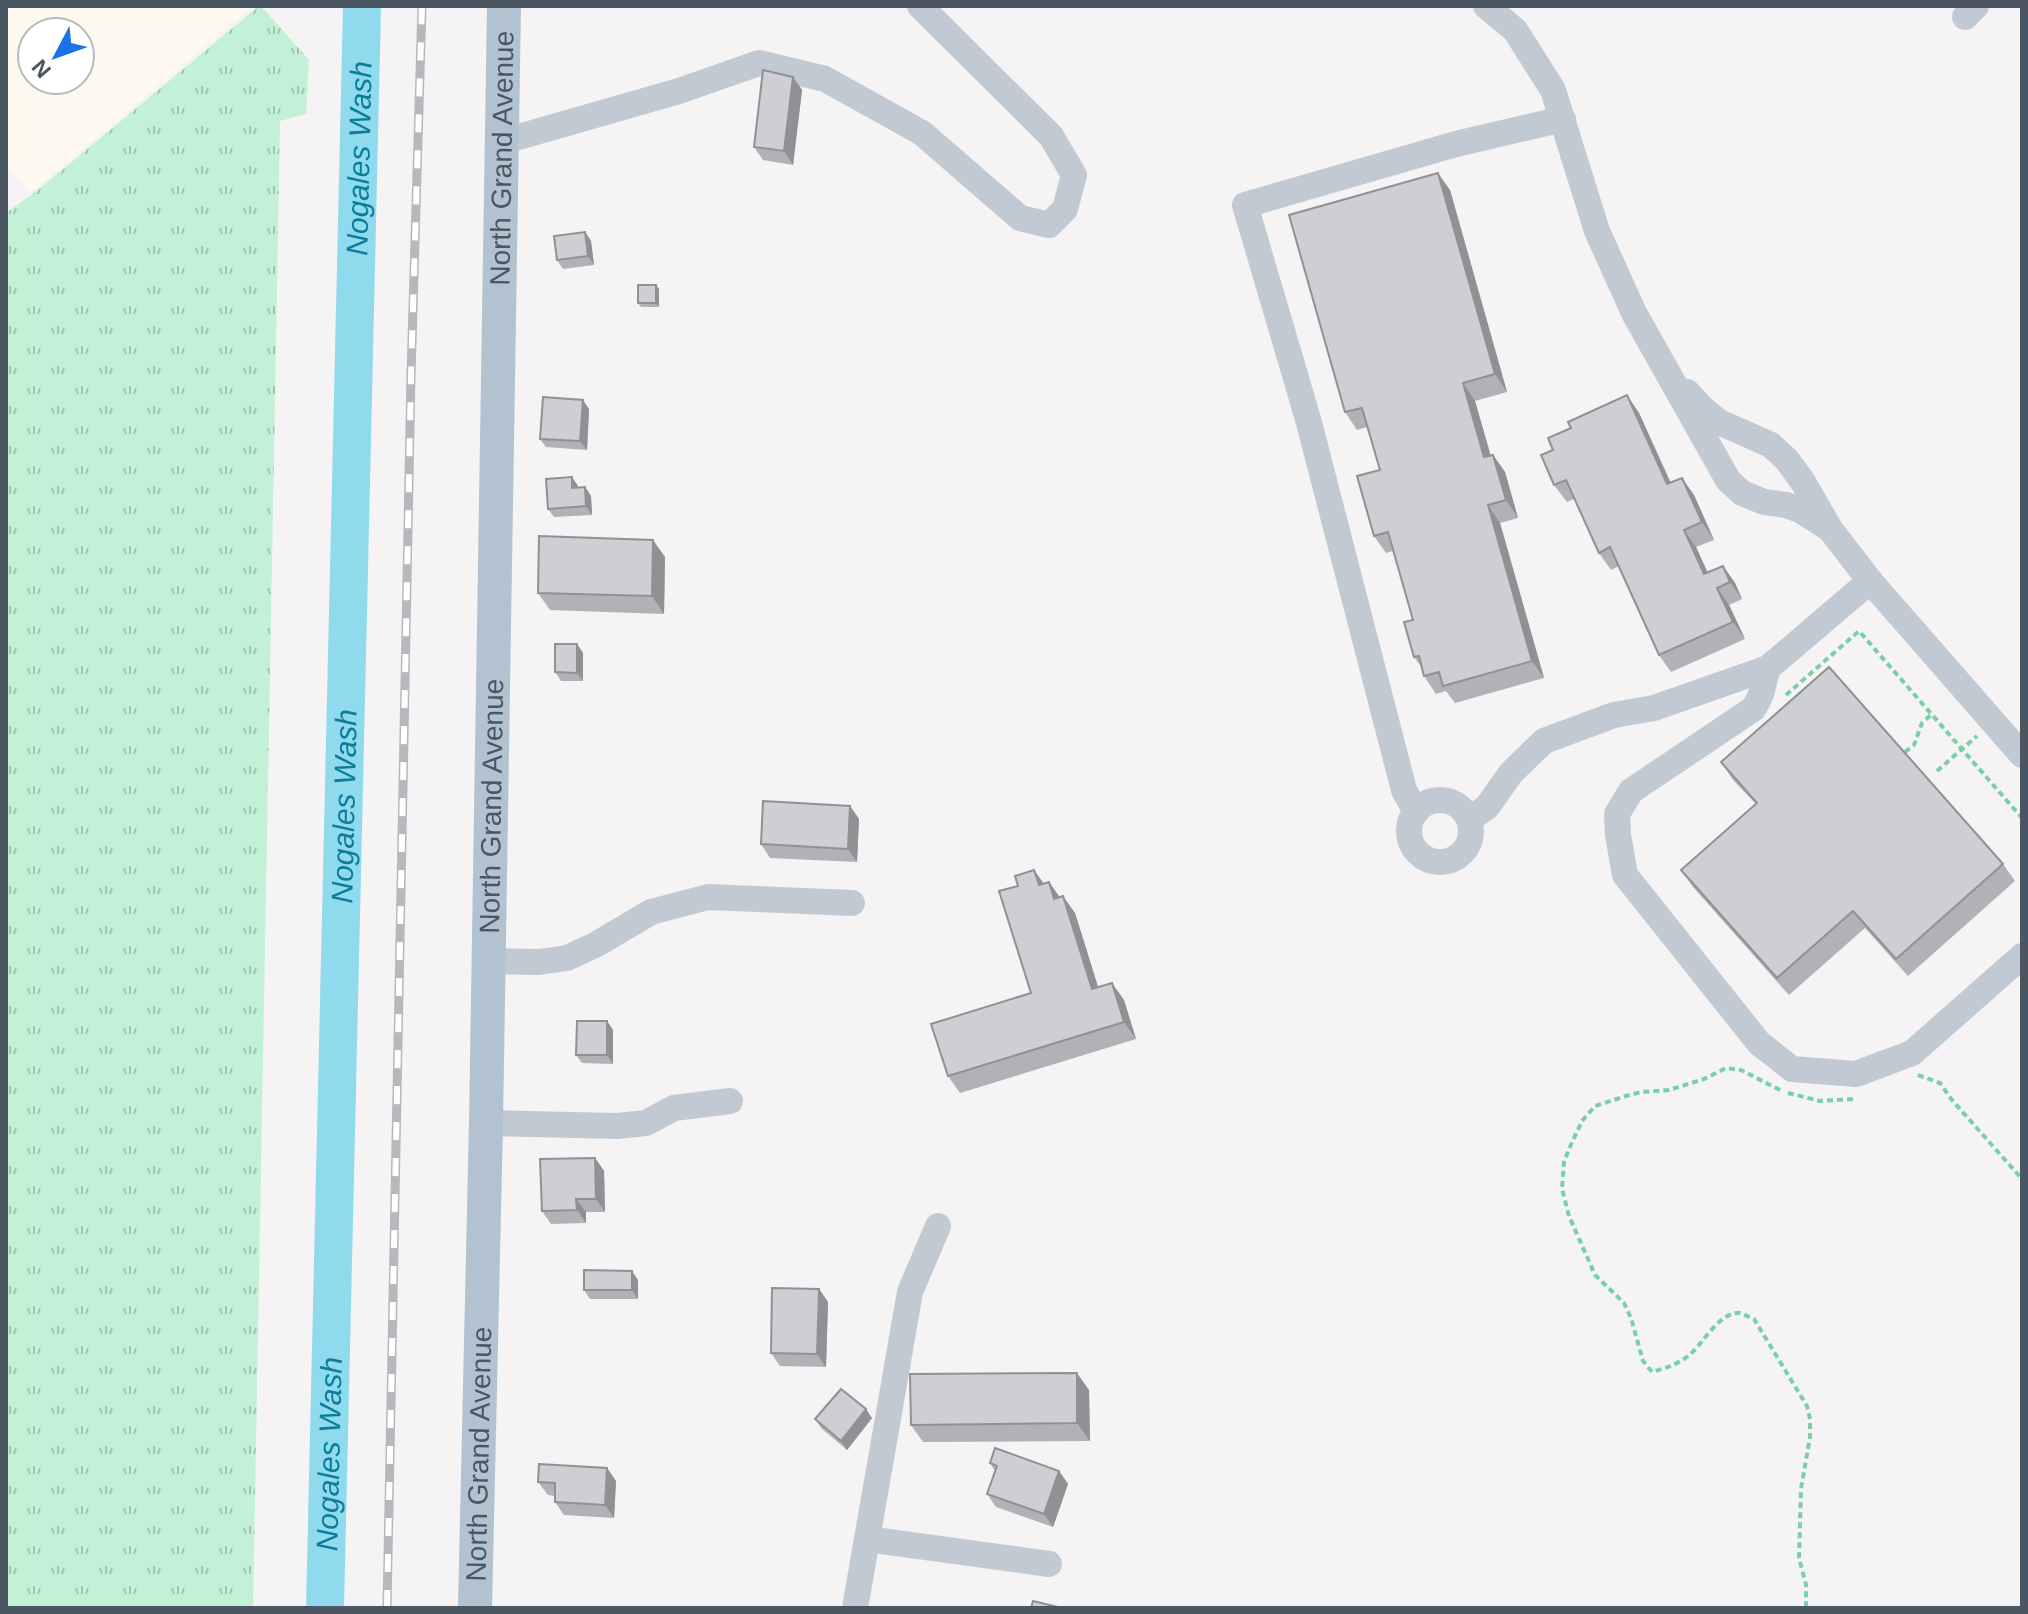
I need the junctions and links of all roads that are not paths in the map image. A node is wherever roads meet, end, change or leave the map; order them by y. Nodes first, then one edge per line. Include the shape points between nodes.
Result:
1 (504, 6) edge
2 (920, 6) edge
3 (1486, 6) edge
4 (1563, 119) junction
5 (501, 142) junction
6 (1670, 374) junction
7 (1830, 529) junction
8 (1870, 581) junction
9 (1768, 668) junction
10 (2022, 755) edge
11 (1416, 812) junction
12 (1470, 819) junction
13 (852, 903) dead end
14 (2022, 956) edge
15 (488, 961) junction
16 (730, 1101) dead end
17 (486, 1123) junction
18 (938, 1226) dead end
19 (867, 1539) junction
20 (1049, 1564) dead end
21 (475, 1608) edge
22 (855, 1608) edge

1 - 5 main road, North Grand Avenue
2 - 5 street via 1051,136 1074,175 1065,209 1049,225 1020,218 922,133 825,79 759,63
3 - 4 street via 1515,30 1553,90
4 - 6 street via 1597,231 1634,313
4 - 11 street via 1245,205 1304,406 1404,790
5 - 15 main road, North Grand Avenue
6 - 7 street via 1719,422 1771,445 1787,460
6 - 7 street via 1728,480 1742,493 1800,510
7 - 8 street
8 - 9 street
8 - 10 street
9 - 12 street via 1544,741 1511,773 1487,807
9 - 14 street via 1762,697 1753,709 1631,791 1617,814 1625,875 1759,1043 1792,1069 1856,1074 1912,1053
11 - 12 street via 1431,801 1449,801
11 - 12 street via 1409,830 1414,848 1440,862 1466,849
13 - 15 street via 708,897 651,912 567,958
15 - 17 main road, North Grand Avenue
16 - 17 street via 674,1108 646,1123 617,1126
17 - 21 main road, North Grand Avenue
18 - 19 street via 910,1292
19 - 20 street
19 - 22 street

